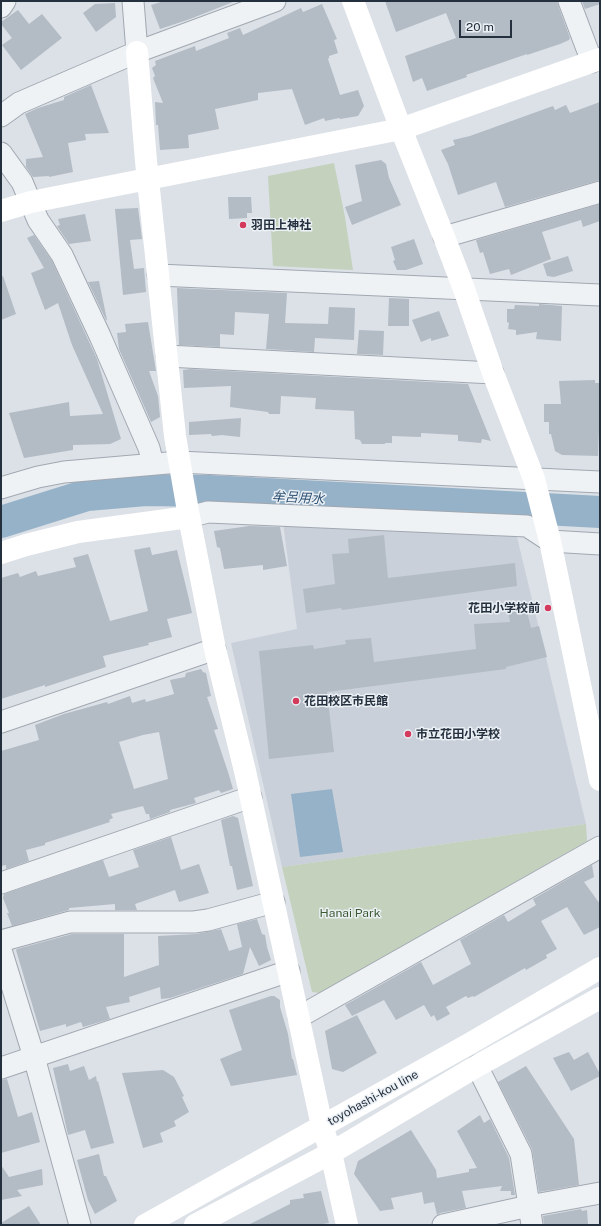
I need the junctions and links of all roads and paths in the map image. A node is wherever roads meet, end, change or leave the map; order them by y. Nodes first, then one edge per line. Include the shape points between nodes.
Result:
1 (5, 1) edge
2 (133, 1) edge
3 (275, 1) edge
4 (353, 1) edge
5 (569, 1) edge
6 (1, 6) edge
7 (137, 52) junction
8 (596, 60) edge
9 (1, 116) edge
10 (401, 129) junction
11 (1, 154) edge
12 (149, 179) junction
13 (600, 192) edge
14 (31, 202) junction
15 (1, 211) edge
16 (444, 237) junction
17 (158, 275) junction
18 (464, 290) junction
19 (600, 295) edge
20 (167, 356) junction
21 (493, 373) junction
22 (152, 464) junction
23 (600, 482) edge
24 (1, 488) edge
25 (537, 489) junction
26 (184, 490) junction
27 (548, 532) junction
28 (600, 544) edge
29 (1, 553) edge
30 (215, 648) junction
31 (1, 722) edge
32 (600, 777) edge
33 (251, 797) junction
34 (600, 847) edge
35 (1, 883) edge
36 (274, 902) junction
37 (1, 941) edge
38 (1, 950) edge
39 (600, 968) edge
40 (289, 971) junction
41 (600, 998) edge
42 (300, 1017) junction
43 (34, 1057) junction
44 (477, 1066) junction
45 (1, 1068) edge
46 (322, 1126) junction
47 (331, 1153) junction
48 (600, 1194) edge
49 (531, 1215) edge
50 (80, 1225) edge
51 (145, 1225) edge
52 (195, 1225) edge
53 (348, 1225) edge
54 (443, 1225) edge

1 - 6 street
2 - 7 street
3 - 7 street
4 - 10 street
5 - 8 street
7 - 9 street via 19,103
7 - 12 street
8 - 10 street
10 - 12 street
10 - 16 street
11 - 14 street via 22,182
12 - 14 street
12 - 17 street
13 - 16 street
14 - 15 street
14 - 22 street via 38,220 62,255 97,329 149,448
16 - 18 street
17 - 18 street
17 - 20 street
18 - 19 street
18 - 21 street
20 - 21 street
20 - 26 street via 175,436
21 - 25 street
22 - 24 street via 64,472
22 - 26 street
23 - 25 street
25 - 26 street
25 - 27 street
26 - 27 street via 208,512 527,526
26 - 29 street via 78,532
26 - 30 street
27 - 28 street
27 - 32 street
30 - 31 street
30 - 33 street
33 - 35 street
33 - 36 street
34 - 42 street
36 - 37 street via 194,922 70,922
36 - 40 street
38 - 43 street
39 - 46 street, toyohashi-kou line
40 - 42 street
40 - 43 street
41 - 44 street, toyohashi-kou line
42 - 46 street
43 - 45 street
43 - 50 street
44 - 47 street, toyohashi-kou line
44 - 49 street via 522,1154
46 - 47 street
46 - 51 street, toyohashi-kou line
47 - 52 street, toyohashi-kou line
47 - 53 street
48 - 49 street
49 - 54 street

